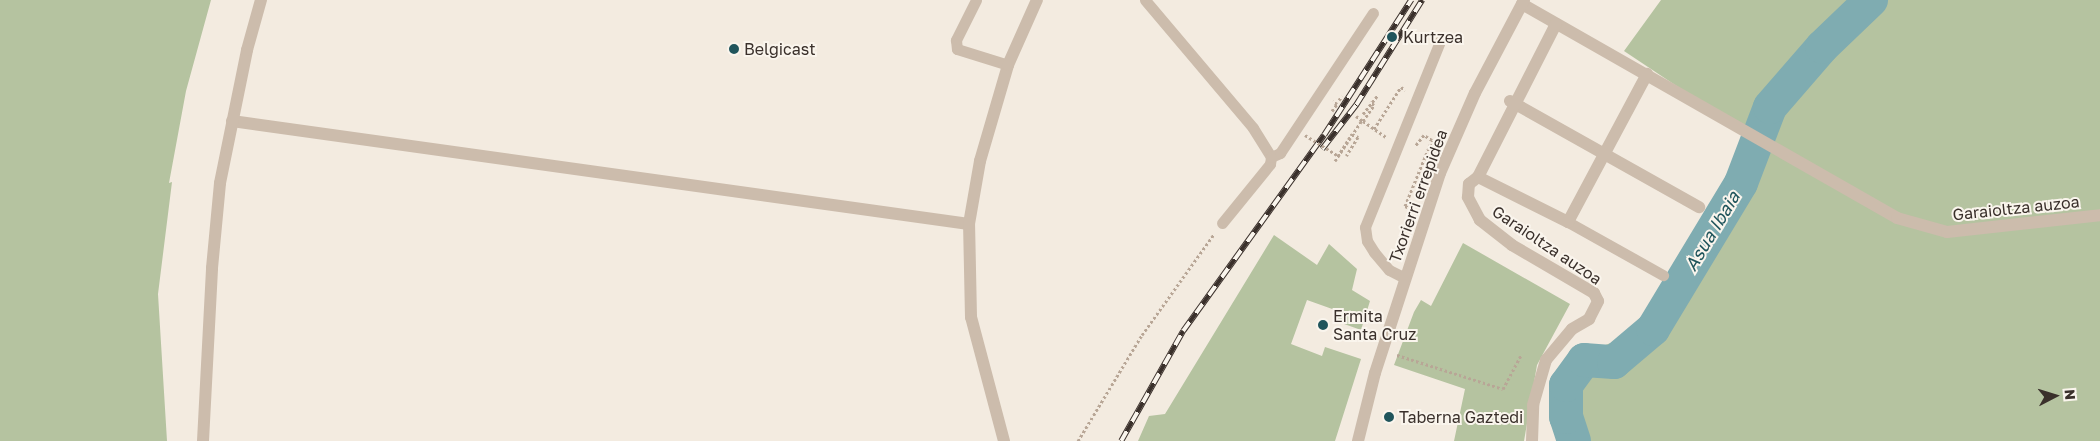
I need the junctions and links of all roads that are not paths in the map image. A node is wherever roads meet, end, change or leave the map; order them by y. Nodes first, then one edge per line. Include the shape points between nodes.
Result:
1 (261, 0) edge
2 (976, 0) edge
3 (1037, 0) edge
4 (1145, 0) edge
5 (1523, 2) edge
6 (1373, 13) dead end
7 (1556, 24) junction
8 (1441, 39) dead end
9 (1008, 65) junction
10 (1647, 74) junction
11 (1513, 102) junction
12 (232, 121) junction
13 (1604, 154) junction
14 (1271, 157) junction
15 (1478, 178) junction
16 (1700, 207) dead end
17 (2100, 215) edge
18 (1568, 222) junction
19 (1222, 223) road end
20 (969, 224) junction
21 (1663, 275) dead end
22 (1405, 278) junction
23 (1364, 413) junction
24 (203, 441) edge
25 (1004, 441) edge
26 (1352, 441) edge
27 (1358, 441) edge
28 (1532, 441) edge

1 - 12 street
2 - 9 lane via 956,40 957,49
3 - 9 street
4 - 14 lane via 1254,128
5 - 7 street, Garaioltza auzoa
5 - 22 street, Txorierri errepidea via 1474,93 1440,173
6 - 14 lane via 1280,153
7 - 10 street, Garaioltza auzoa
7 - 11 street
8 - 22 lane via 1365,227 1367,241 1374,252 1389,270
9 - 20 street via 980,161
10 - 13 street, Garaioltza auzoa
10 - 17 street, Garaioltza auzoa via 1897,218 1947,232
11 - 13 street
11 - 15 street
12 - 20 street
12 - 24 street via 220,183 212,268
13 - 16 street
13 - 18 street, Garaioltza auzoa
14 - 19 lane via 1270,164
15 - 18 street, Garaioltza auzoa
15 - 28 street, Garaioltza auzoa via 1469,184 1468,197 1480,220 1512,244 1594,293 1598,301 1589,320 1572,329 1546,360 1532,405
18 - 21 lane
20 - 25 street via 971,317
22 - 23 street, Txorierri errepidea
23 - 26 street, Txorierri errepidea
23 - 27 street, Txorierri errepidea

